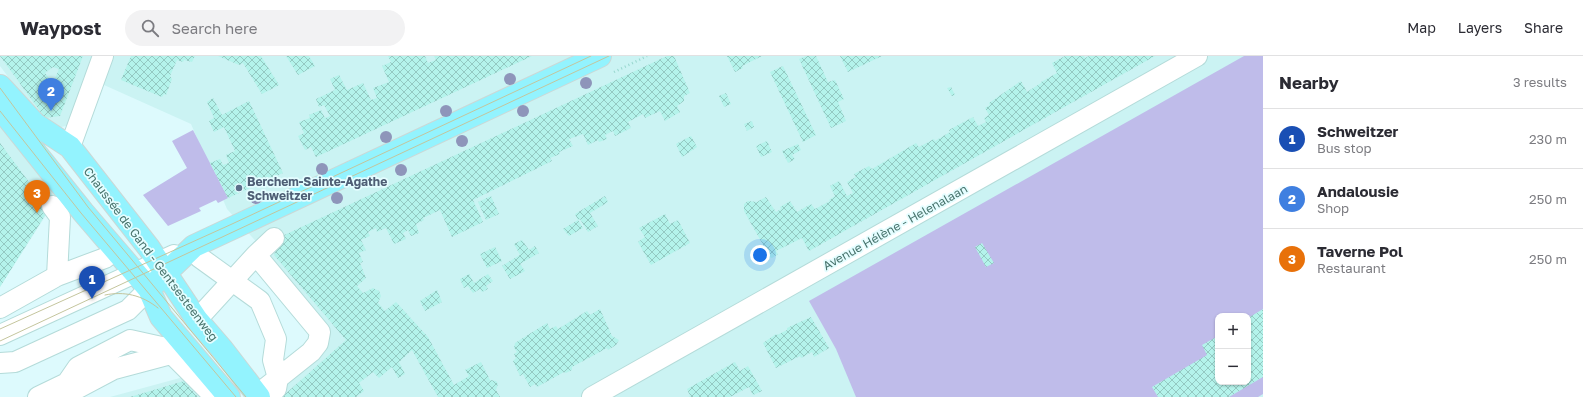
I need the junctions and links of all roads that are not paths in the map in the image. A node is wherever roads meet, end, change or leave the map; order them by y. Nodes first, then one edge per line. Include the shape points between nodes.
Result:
1 (103, 56) edge
2 (600, 56) edge
3 (1197, 56) edge
4 (0, 86) edge
5 (0, 108) edge
6 (70, 147) junction
7 (52, 206) dead end
8 (274, 238) dead end
9 (196, 251) junction
10 (256, 255) junction
11 (162, 268) junction
12 (135, 273) junction
13 (57, 276) junction
14 (89, 280) dead end
15 (233, 281) junction
16 (149, 289) junction
17 (0, 308) edge
18 (202, 314) dead end
19 (0, 335) edge
20 (176, 348) junction
21 (0, 363) edge
22 (267, 392) edge
23 (38, 397) edge
24 (61, 397) edge
25 (215, 397) edge
26 (229, 397) edge
27 (592, 397) edge

1 - 6 street via 93,103
2 - 9 main road
3 - 27 street, Avenue Hélène - Helenalaan
4 - 6 main road, Chaussée de Gand - Gentsesteenweg via 35,124
5 - 12 main road, Chaussée de Gand - Gentsesteenweg
6 - 11 main road, Chaussée de Gand - Gentsesteenweg
7 - 13 street via 60,217
8 - 10 street
9 - 11 main road
9 - 15 street
10 - 15 street
10 - 22 street via 320,332 318,343 311,352
11 - 12 street
11 - 16 main road
11 - 22 main road, Chaussée de Gand - Gentsesteenweg via 197,320
12 - 16 main road, Chaussée de Gand - Gentsesteenweg
12 - 19 street
13 - 14 street via 104,253
13 - 17 street
15 - 18 street
15 - 22 street via 260,301 276,339
16 - 20 main road, Chaussée de Gand - Gentsesteenweg
16 - 21 street via 128,310 15,362
20 - 23 street via 124,336 78,367 67,383
20 - 24 street via 114,369
20 - 25 street
20 - 26 main road, Chaussée de Gand - Gentsesteenweg

